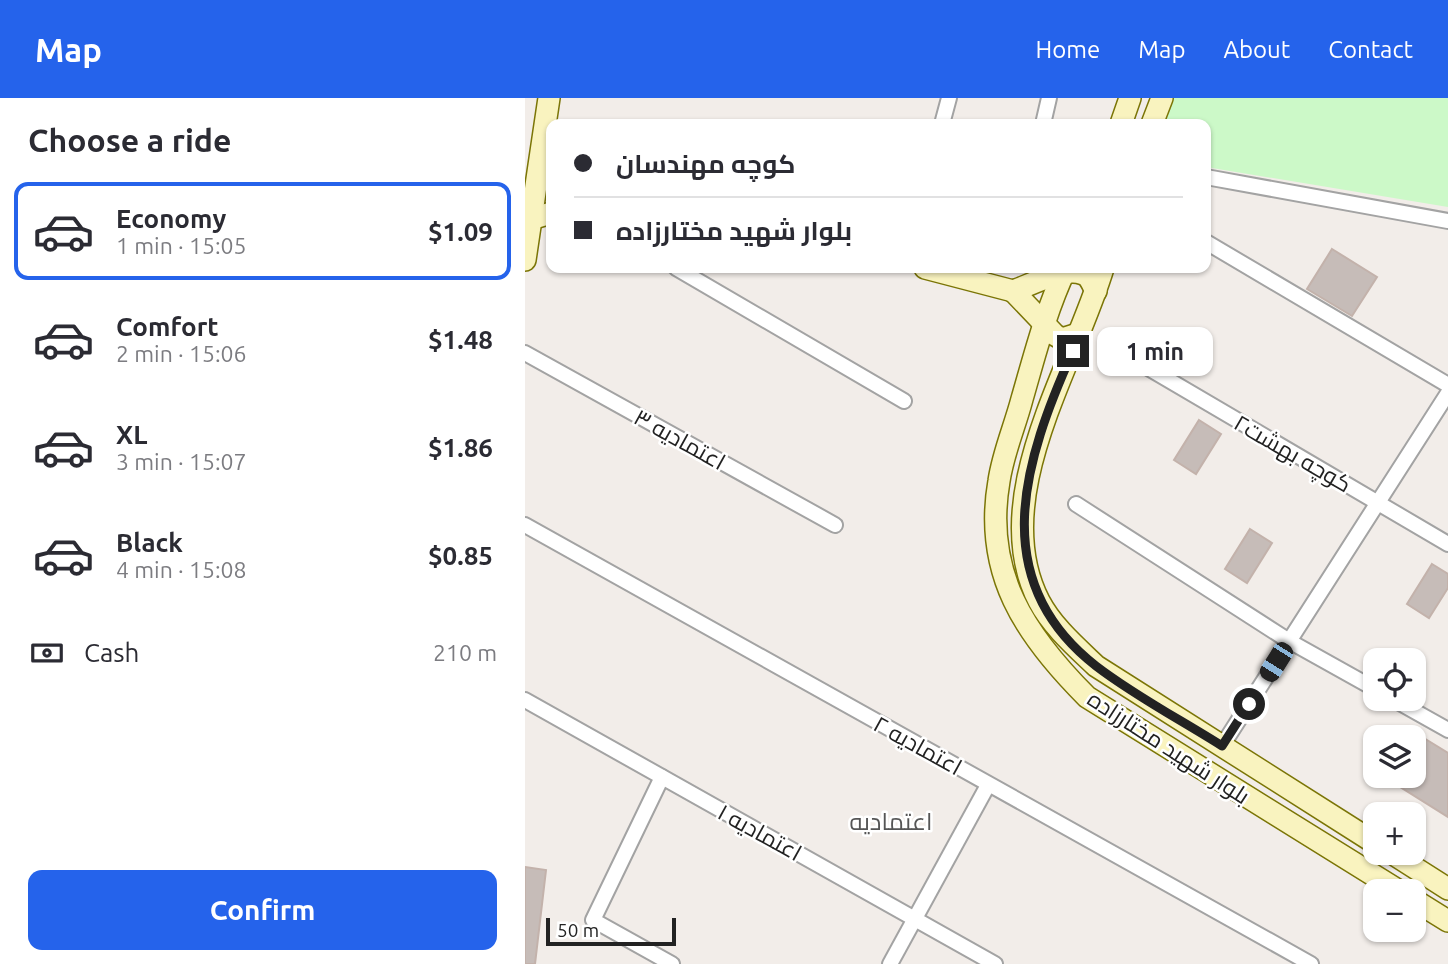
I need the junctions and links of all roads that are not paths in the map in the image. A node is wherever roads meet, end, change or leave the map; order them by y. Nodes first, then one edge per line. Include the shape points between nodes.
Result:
1 (549, 98) edge
2 (949, 98) edge
3 (1049, 98) edge
4 (1130, 98) edge
5 (1162, 98) edge
6 (548, 119) edge
7 (943, 119) edge
8 (1043, 119) edge
9 (1123, 119) edge
10 (1154, 119) edge
11 (546, 161) edge
12 (1211, 178) edge
13 (541, 216) edge
14 (1448, 220) edge
15 (1211, 245) edge
16 (525, 260) edge
17 (685, 273) edge
18 (1060, 273) edge
19 (1064, 273) edge
20 (1077, 273) edge
21 (1101, 273) edge
22 (983, 275) edge
23 (1013, 291) junction
24 (1096, 291) junction
25 (1044, 323) junction
26 (1081, 332) junction
27 (525, 353) edge
28 (1137, 362) dead end
29 (1448, 386) edge
30 (1448, 393) edge
31 (904, 401) dead end
32 (1378, 502) junction
33 (1076, 504) dead end
34 (525, 525) edge
35 (835, 525) dead end
36 (1448, 544) edge
37 (1289, 641) junction
38 (1363, 683) edge
39 (525, 700) edge
40 (1414, 711) edge
41 (1448, 730) edge
42 (1222, 746) junction
43 (662, 777) junction
44 (988, 785) junction
45 (1363, 835) edge
46 (1410, 865) edge
47 (1380, 879) edge
48 (1448, 889) edge
49 (1426, 907) edge
50 (915, 919) junction
51 (1448, 921) edge
52 (672, 964) edge
53 (890, 964) edge
54 (995, 964) edge
55 (1311, 964) edge

1 - 6 street
2 - 7 street
3 - 8 street
4 - 9 street
5 - 10 street
11 - 13 street
12 - 14 street
13 - 16 street
15 - 29 street
17 - 31 street
18 - 23 street
19 - 25 street, بلوار شهید مختارزاده
20 - 24 street
21 - 24 street, بلوار شهید مختارزاده
22 - 23 street
23 - 25 street
24 - 26 street, بلوار شهید مختارزاده
25 - 26 street via 1062,339
25 - 47 street, بلوار شهید مختارزاده via 999,481 995,531 1004,580 1023,622 1053,663 1087,697
26 - 42 street, بلوار شهید مختارزاده via 1056,388 1027,485 1021,527 1039,601 1064,636 1096,666
27 - 35 street, اعتمادیه ۳
28 - 32 street, کوچه بهشت۲
30 - 32 street
32 - 36 street, کوچه بهشت۲
32 - 37 street
33 - 37 street
34 - 44 street, اعتمادیه ۲
37 - 38 street
37 - 42 street
39 - 43 street, اعتمادیه ۱
40 - 41 street
42 - 45 street, بلوار شهید مختارزاده
43 - 50 street, اعتمادیه ۱
43 - 52 street via 593,920
44 - 50 street
44 - 55 street, اعتمادیه ۲
46 - 48 street
49 - 51 street
50 - 53 street
50 - 54 street, اعتمادیه ۱

